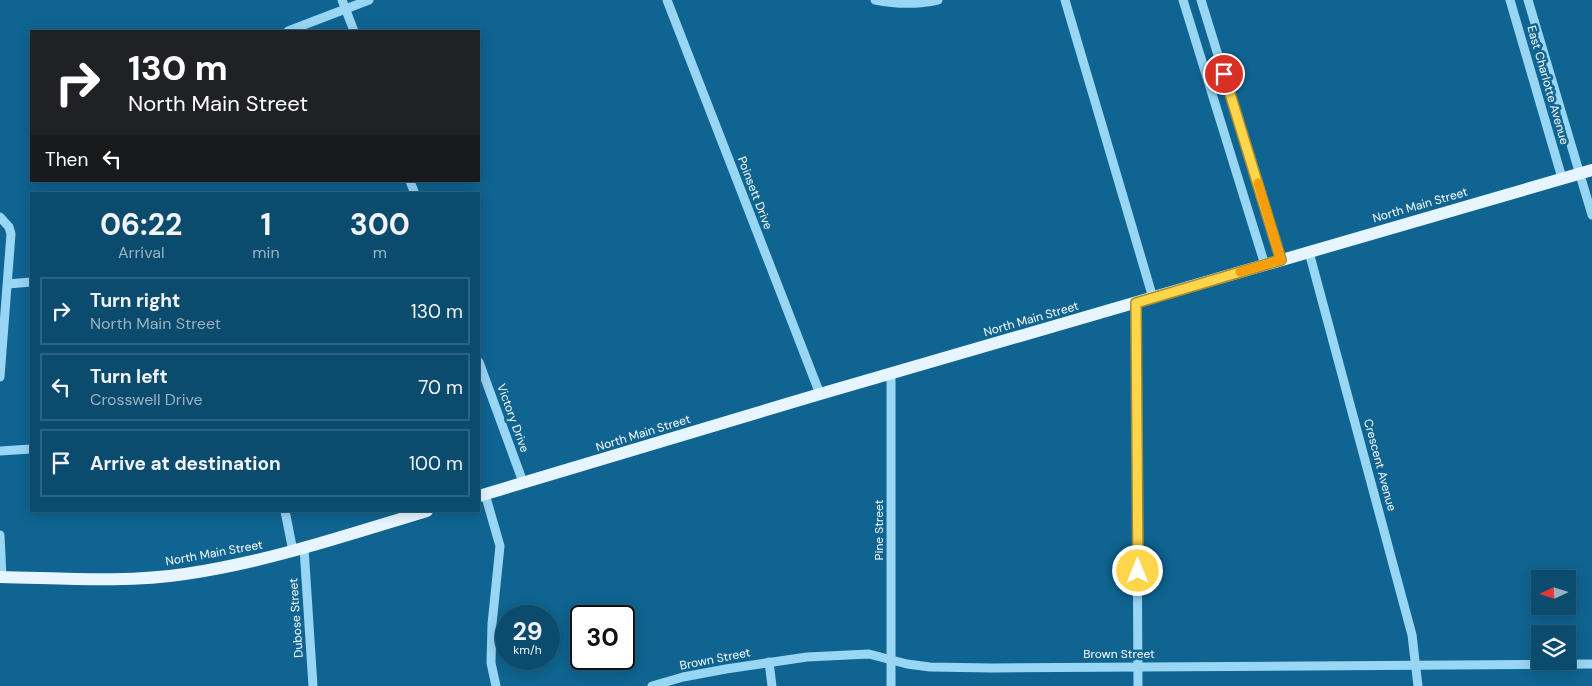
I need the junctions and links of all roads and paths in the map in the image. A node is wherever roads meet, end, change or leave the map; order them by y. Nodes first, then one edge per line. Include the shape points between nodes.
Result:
1 (342, 0) edge
2 (369, 0) edge
3 (667, 0) edge
4 (875, 0) edge
5 (938, 0) edge
6 (1065, 0) edge
7 (1183, 0) edge
8 (1201, 0) edge
9 (1510, 0) edge
10 (1528, 0) edge
11 (345, 9) junction
12 (291, 30) edge
13 (354, 30) edge
14 (1586, 171) edge
15 (1562, 178) junction
16 (1592, 215) edge
17 (0, 217) edge
18 (1309, 252) junction
19 (1281, 260) junction
20 (1265, 264) junction
21 (30, 282) edge
22 (8, 284) junction
23 (1153, 298) junction
24 (1136, 303) junction
25 (2, 339) edge
26 (480, 368) edge
27 (892, 374) junction
28 (0, 377) edge
29 (483, 388) edge
30 (820, 394) junction
31 (30, 449) edge
32 (0, 451) edge
33 (524, 482) junction
34 (482, 495) edge
35 (285, 512) edge
36 (423, 512) edge
37 (0, 535) edge
38 (298, 549) junction
39 (1, 577) edge
40 (891, 658) junction
41 (769, 662) junction
42 (1592, 664) edge
43 (1416, 665) junction
44 (1138, 667) junction
45 (313, 686) edge
46 (496, 686) edge
47 (652, 686) edge
48 (772, 686) edge
49 (891, 686) edge
50 (1138, 686) edge
51 (1418, 686) edge

1 - 11 street
2 - 11 street
3 - 30 street, Poinsett Drive
4 - 5 street via 914,4
6 - 23 street
7 - 20 street
8 - 19 street
9 - 15 street, East Charlotte Avenue
10 - 14 street, East Charlotte Avenue
11 - 12 street
11 - 13 street
14 - 15 main road, North Main Street
14 - 16 street, East Charlotte Avenue
15 - 18 main road, North Main Street
17 - 22 street via 11,234
18 - 19 main road, North Main Street
18 - 43 street, Crescent Avenue via 1402,593
19 - 20 main road, North Main Street
20 - 23 main road, North Main Street
21 - 22 street
22 - 25 street
23 - 24 main road, North Main Street
24 - 27 main road, North Main Street
24 - 44 street
25 - 28 street
26 - 29 street, Victory Drive
27 - 30 main road, North Main Street
27 - 40 street, Pine Street
29 - 33 street, Victory Drive
30 - 33 main road, North Main Street
31 - 32 street
33 - 34 main road, North Main Street
34 - 46 street via 500,546 492,624 491,663
35 - 38 street, Dubose Street
36 - 38 main road, North Main Street
37 - 39 street
38 - 39 main road, North Main Street via 242,564 184,574 132,578
38 - 45 street, Dubose Street
40 - 41 street, Brown Street via 869,654
40 - 44 street, Brown Street via 930,667
40 - 49 street, Pine Street
41 - 47 street, Brown Street via 683,677
41 - 48 street
42 - 43 street, Brown Street
43 - 44 street, Brown Street
43 - 51 street, Crescent Avenue
44 - 50 street

